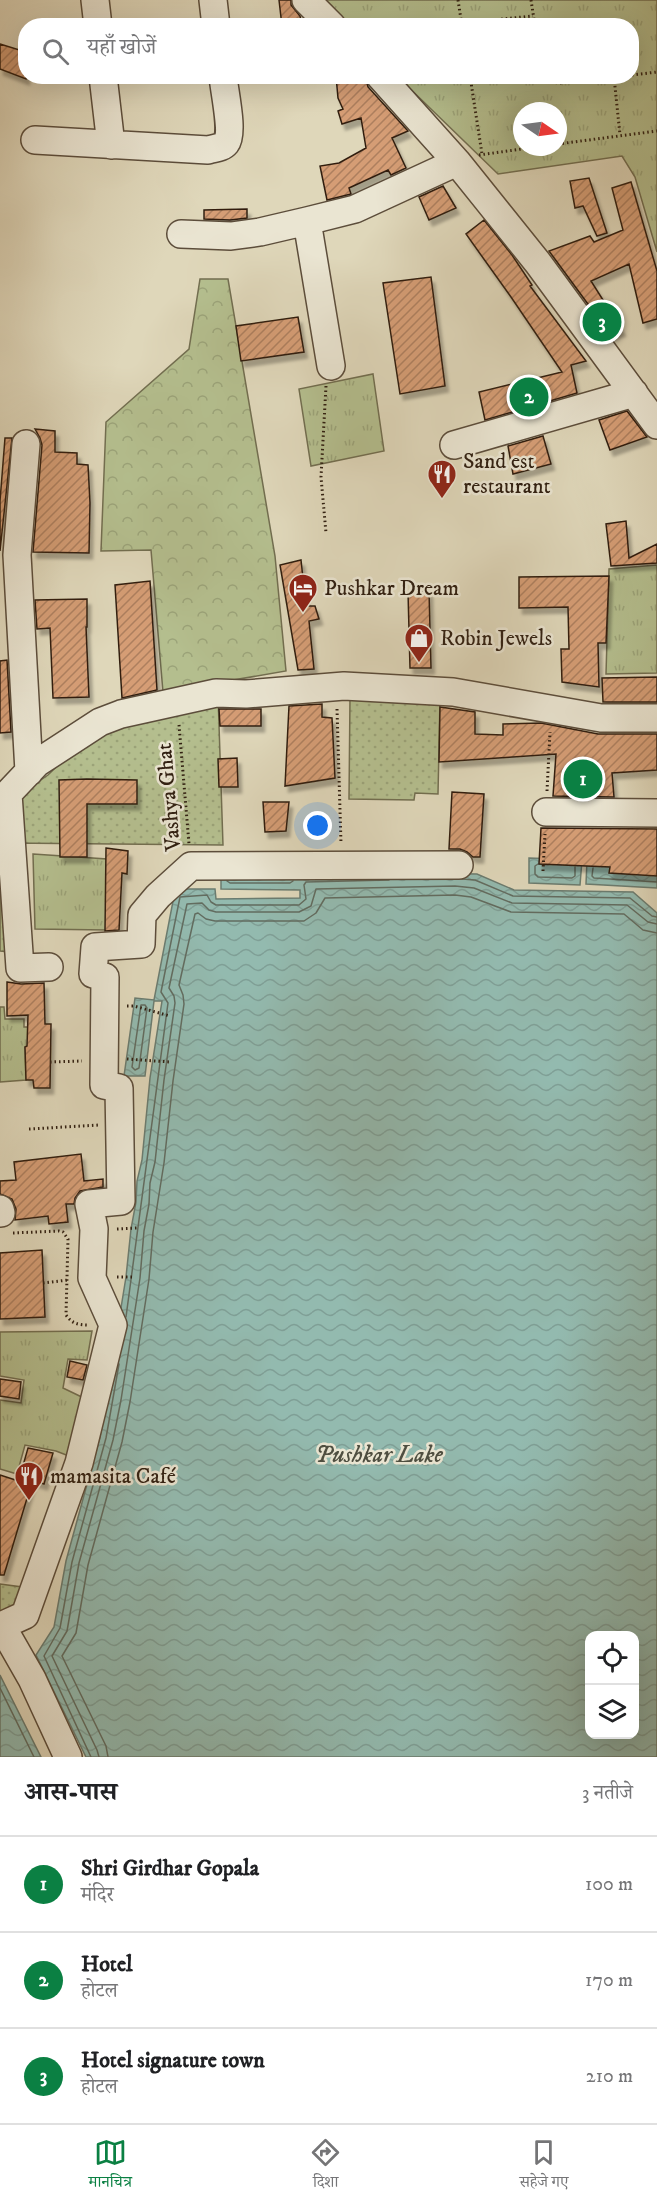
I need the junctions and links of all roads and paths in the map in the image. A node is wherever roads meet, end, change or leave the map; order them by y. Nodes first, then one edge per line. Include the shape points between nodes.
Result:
1 (95, 0) edge
2 (213, 0) edge
3 (306, 0) edge
4 (458, 0) edge
5 (531, 0) edge
6 (533, 16) joint
7 (97, 18) edge
8 (215, 18) edge
9 (324, 18) edge
10 (461, 18) edge
11 (515, 18) edge
12 (657, 72) edge
13 (639, 74) edge
14 (104, 84) edge
15 (224, 84) edge
16 (389, 84) edge
17 (470, 84) edge
18 (615, 84) edge
19 (657, 130) edge
20 (620, 136) junction
21 (35, 140) dead end
22 (567, 143) edge
23 (111, 145) junction
24 (513, 151) edge
25 (470, 158) junction
26 (307, 221) junction
27 (182, 234) dead end
28 (331, 366) joint
29 (634, 393) junction
30 (657, 425) edge
31 (26, 444) dead end
32 (454, 445) dead end
33 (327, 533) dead end
34 (337, 687) junction
35 (178, 702) junction
36 (657, 718) edge
37 (29, 772) junction
38 (4, 798) edge
39 (546, 812) dead end
40 (657, 813) edge
41 (340, 864) junction
42 (459, 865) dead end
43 (191, 866) junction
44 (49, 968) dead end
45 (104, 1007) junction
46 (170, 1016) dead end
47 (119, 1124) junction
48 (29, 1130) dead end
49 (1, 1211) edge
50 (113, 1325) junction
51 (4, 1629) edge
52 (68, 1757) edge

1 - 7 street
2 - 8 street
3 - 9 street
4 - 10 path
5 - 6 path
6 - 11 path
12 - 13 path
14 - 23 street
15 - 23 street via 230,130 224,146 208,150
16 - 25 street
17 - 25 path
18 - 20 path
19 - 20 path
20 - 22 path
21 - 23 street
24 - 25 path
25 - 26 street via 355,209
25 - 29 street via 538,263
26 - 27 street via 231,236
26 - 28 street
28 - 33 path via 324,376 327,390 321,477
29 - 30 street
29 - 32 street
31 - 37 street via 17,555
34 - 35 street via 216,693
34 - 36 street via 453,692 601,718
34 - 41 path
35 - 37 street via 100,722
35 - 43 path, Vashya Ghat
37 - 38 street
38 - 44 street via 20,968
39 - 40 street
41 - 42 street
41 - 43 street
43 - 45 street via 142,915 141,944 94,947 93,974 105,977
45 - 46 path via 134,1006
45 - 47 street via 104,1084 119,1088
47 - 48 path
47 - 50 street via 121,1201 89,1204 94,1229 93,1278
49 - 50 path via 5,1228 12,1233 63,1232 68,1239 66,1315 79,1325
50 - 51 street via 79,1463 25,1615
51 - 52 street

